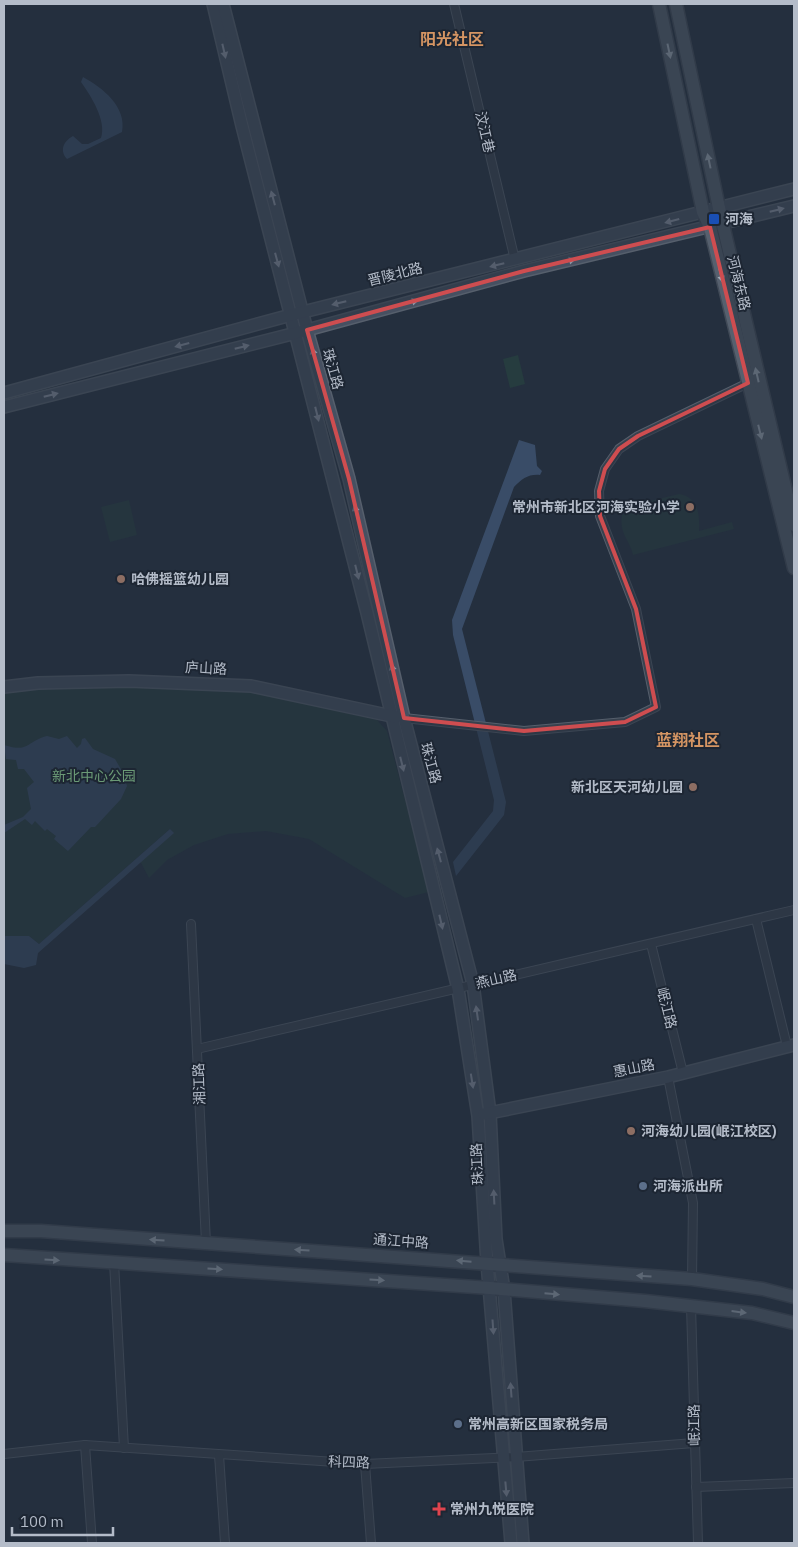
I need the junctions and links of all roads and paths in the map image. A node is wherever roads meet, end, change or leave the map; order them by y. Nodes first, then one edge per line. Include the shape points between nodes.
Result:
1 (213, 4) edge
2 (223, 4) edge
3 (454, 4) edge
4 (659, 4) edge
5 (676, 4) edge
6 (794, 189) edge
7 (794, 206) edge
8 (719, 208) junction
9 (703, 212) junction
10 (722, 224) junction
11 (710, 227) junction
12 (515, 260) junction
13 (297, 314) junction
14 (301, 332) junction
15 (748, 383) junction
16 (4, 393) edge
17 (4, 407) edge
18 (794, 525) edge
19 (794, 568) edge
20 (4, 687) edge
21 (390, 717) junction
22 (404, 718) junction
23 (794, 910) edge
24 (756, 919) junction
25 (191, 924) dead end
26 (651, 944) junction
27 (473, 984) junction
28 (458, 989) junction
29 (791, 1046) edge
30 (197, 1049) junction
31 (683, 1073) junction
32 (668, 1077) junction
33 (490, 1113) junction
34 (478, 1116) junction
35 (4, 1231) edge
36 (206, 1243) junction
37 (4, 1256) edge
38 (114, 1262) junction
39 (487, 1263) junction
40 (500, 1265) junction
41 (692, 1279) junction
42 (490, 1288) junction
43 (504, 1290) junction
44 (794, 1297) edge
45 (691, 1306) junction
46 (794, 1323) edge
47 (694, 1443) junction
48 (85, 1446) junction
49 (124, 1448) junction
50 (4, 1454) edge
51 (219, 1455) junction
52 (504, 1457) junction
53 (516, 1457) junction
54 (364, 1464) junction
55 (794, 1483) edge
56 (696, 1487) junction
57 (92, 1543) edge
58 (225, 1543) edge
59 (371, 1543) edge
60 (511, 1543) edge
61 (523, 1543) edge
62 (698, 1543) edge

1 -> 13 street, 珠江路 via 240,118
13 -> 2 street, 珠江路
3 - 12 street, 汶江巷
4 -> 9 main road, 河海东路
8 -> 5 main road, 河海东路
6 - 8 street, 晋陵北路
10 -> 7 street
8 - 9 street, 晋陵北路
8 - 10 main road, 河海东路
9 - 11 main road, 河海东路
9 -> 12 street, 晋陵北路
10 - 11 street
18 -> 10 main road, 河海东路
14 -> 11 street via 524,271
11 -> 15 main road, 河海东路
12 -> 13 street, 晋陵北路
13 - 14 street, 珠江路
13 -> 16 street, 晋陵北路
17 -> 14 street
14 -> 21 street, 珠江路
22 -> 14 street, 珠江路 via 349,479
15 -> 19 main road, 河海东路
15 - 22 street via 632,440 619,448 605,469 599,491 600,516 636,609 656,707 625,722 524,731
20 - 21 street, 庐山路 via 38,683 129,682 251,686
21 - 22 street, 庐山路
21 -> 28 street, 珠江路
27 -> 22 street, 珠江路
23 - 24 street, 燕山路
24 - 26 street, 燕山路
24 - 29 street
25 - 30 street, 湘江路
26 - 27 street, 燕山路
26 - 31 street, 岷江路
27 - 28 street, 燕山路
33 -> 27 street, 珠江路
28 - 30 street, 燕山路
28 -> 34 street, 珠江路
29 - 31 street, 惠山路
30 - 36 street, 湘江路
31 - 32 street, 惠山路
32 - 33 street, 惠山路
32 - 41 street via 693,1202
33 - 34 street, 惠山路
40 -> 33 street, 珠江路
34 - 39 street, 珠江路
36 -> 35 main road, 通江中路
39 -> 36 main road, 通江中路
37 -> 38 main road
38 -> 42 main road
38 - 49 street
39 - 40 main road, 通江中路
39 - 42 street, 珠江路
41 -> 40 main road, 通江中路
40 - 43 street, 珠江路
41 - 44 main road, 通江中路
42 - 43 main road
42 -> 52 street, 珠江路
43 -> 45 main road
53 -> 43 street, 珠江路
45 -> 46 main road via 752,1313
45 - 47 street, 岷江路
47 - 53 street, 科四路
47 - 56 street, 岷江路
48 - 49 street, 科四路
48 - 50 street, 科四路
48 - 57 street
49 - 51 street, 科四路
51 - 54 street, 科四路
51 - 58 street
52 - 53 street, 科四路
52 - 54 street, 科四路
52 -> 60 street, 珠江路
53 - 61 street, 珠江路
54 - 59 street
55 - 56 street
56 - 62 street, 岷江路

